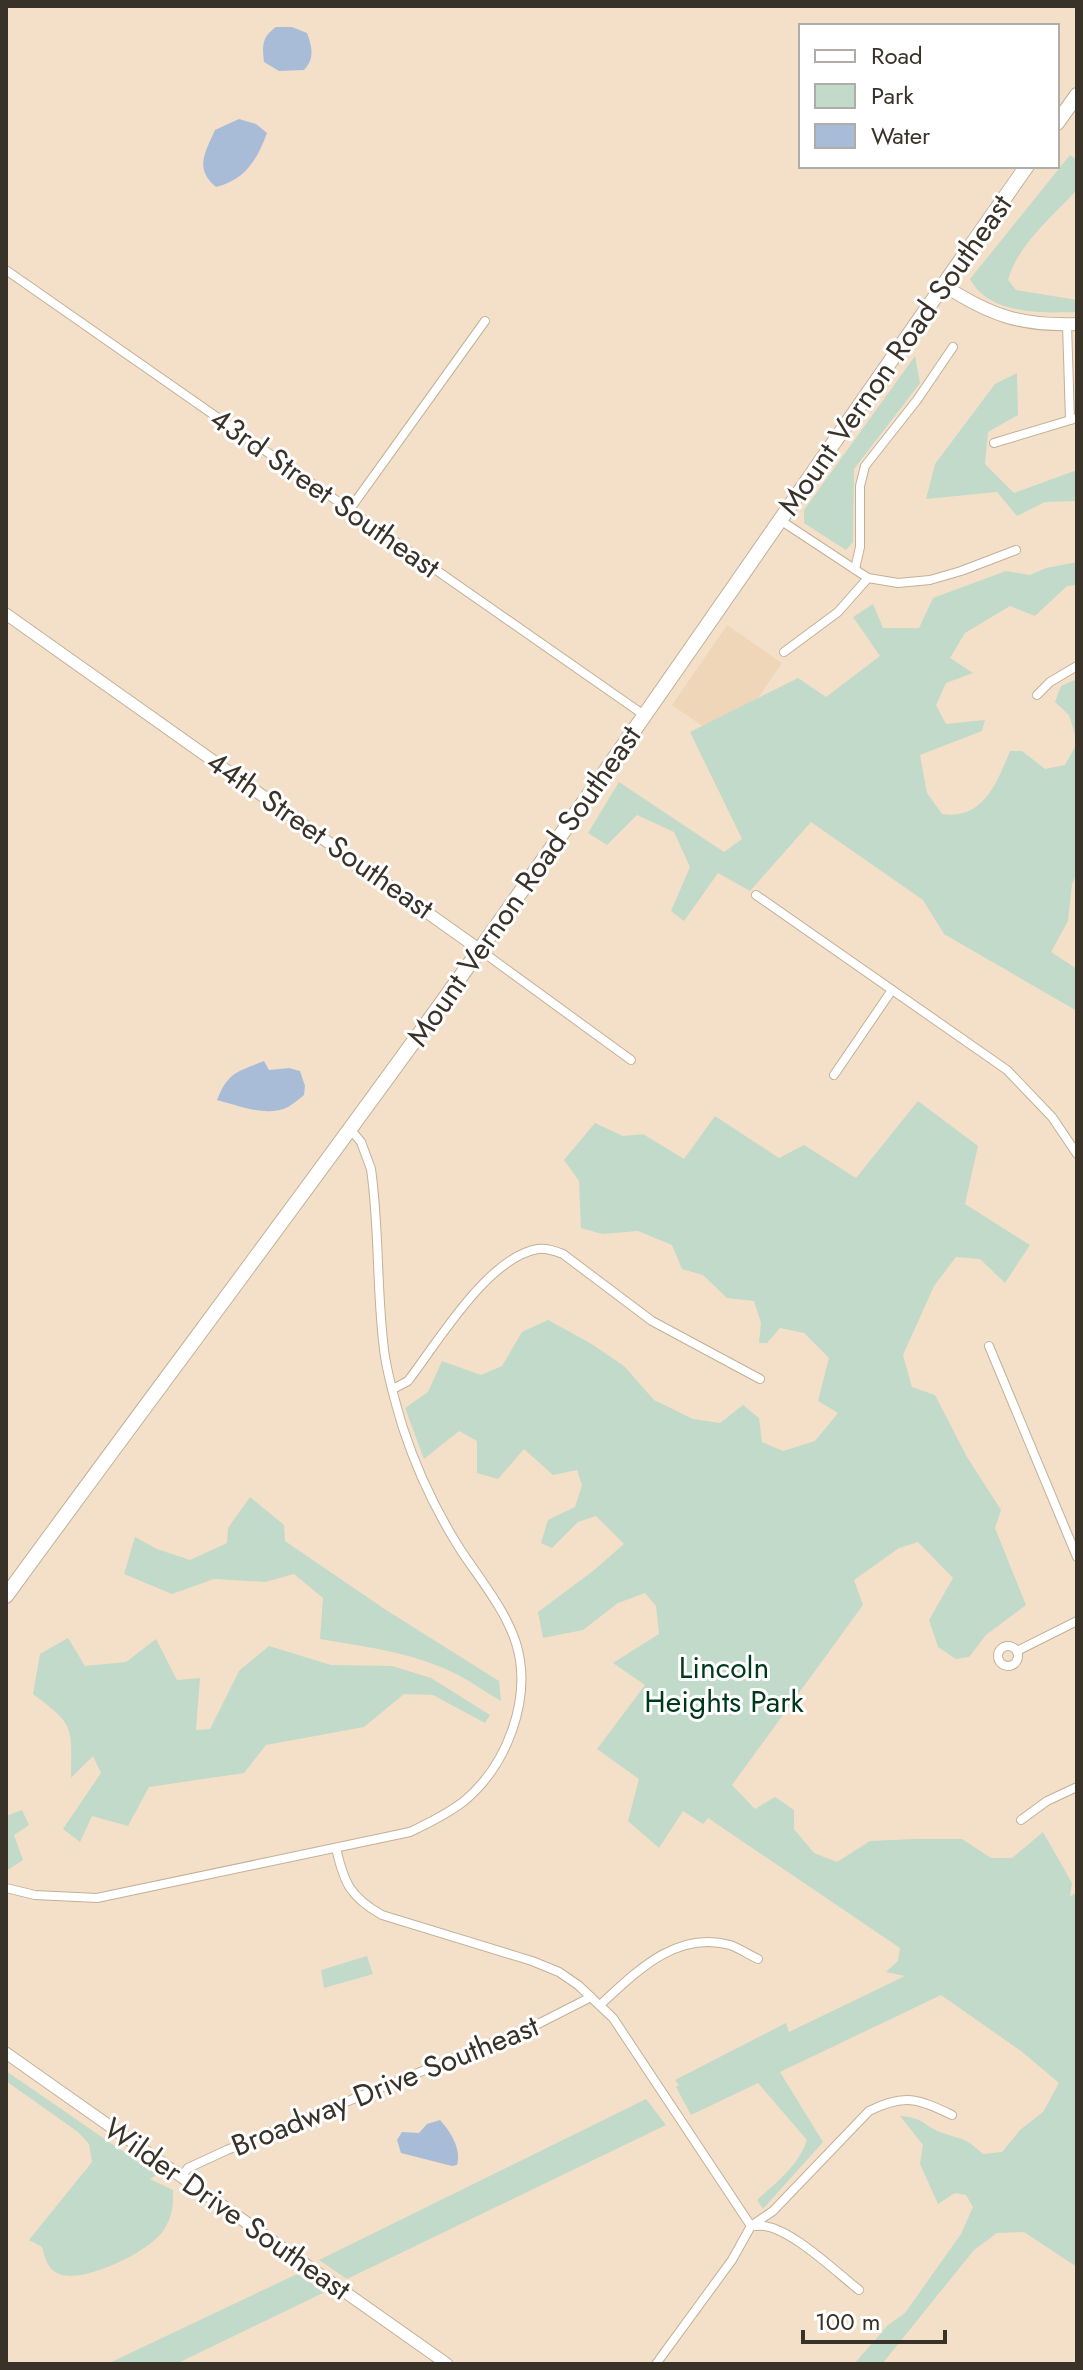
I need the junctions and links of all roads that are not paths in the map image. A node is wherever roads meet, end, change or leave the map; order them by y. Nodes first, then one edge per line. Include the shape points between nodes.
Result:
1 (1077, 95) edge
2 (1059, 120) edge
3 (1026, 168) edge
4 (6, 270) edge
5 (945, 286) junction
6 (485, 321) dead end
7 (1072, 324) edge
8 (953, 347) dead end
9 (1074, 419) edge
10 (994, 443) dead end
11 (350, 509) junction
12 (780, 520) junction
13 (1016, 550) dead end
14 (855, 569) junction
15 (868, 578) junction
16 (6, 614) edge
17 (784, 652) dead end
18 (1077, 666) edge
19 (1037, 695) dead end
20 (644, 715) junction
21 (756, 895) dead end
22 (480, 950) junction
23 (892, 990) junction
24 (631, 1060) dead end
25 (834, 1075) dead end
26 (351, 1130) junction
27 (1077, 1154) edge
28 (989, 1346) dead end
29 (760, 1379) dead end
30 (393, 1389) junction
31 (1077, 1557) edge
32 (6, 1596) edge
33 (1077, 1621) edge
34 (1017, 1651) dead end
35 (1077, 1787) edge
36 (1021, 1820) dead end
37 (336, 1848) junction
38 (6, 1888) edge
39 (758, 1959) dead end
40 (591, 1997) junction
41 (600, 2005) junction
42 (6, 2053) edge
43 (952, 2115) dead end
44 (181, 2177) junction
45 (751, 2226) junction
46 (859, 2290) dead end
47 (447, 2364) edge
48 (656, 2364) edge

1 - 2 main road
3 - 5 main road, Mount Vernon Road Southeast
4 - 11 street, 43rd Street Southeast
5 - 7 main road via 996,315
5 - 12 main road, Mount Vernon Road Southeast
6 - 11 street
7 - 9 street
8 - 14 street via 865,466
9 - 10 street
11 - 20 street, 43rd Street Southeast
12 - 14 street
12 - 20 main road, Mount Vernon Road Southeast
13 - 15 street via 930,580 898,583
14 - 15 street
15 - 17 street via 838,612
16 - 22 street, 44th Street Southeast
18 - 19 street
20 - 22 main road, Mount Vernon Road Southeast
21 - 23 street
22 - 24 street, 44th Street Southeast
22 - 26 main road, Mount Vernon Road Southeast
23 - 25 street
23 - 27 street via 1007,1070 1052,1117
26 - 30 street via 371,1169 385,1358
26 - 32 main road, Mount Vernon Road Southeast
28 - 31 street
29 - 30 street via 652,1321 563,1254 538,1249 488,1277 408,1381
30 - 37 street via 426,1487 514,1637 521,1696 502,1751 465,1800 410,1832
33 - 34 street
35 - 36 street
37 - 38 street via 97,1898
37 - 40 street via 344,1879 363,1904 399,1922 559,1972
39 - 41 street via 730,1945 698,1942 670,1950 641,1967
40 - 41 street
40 - 44 street, Broadway Drive Southeast via 534,2026 227,2150 188,2168
41 - 45 street
42 - 44 street, Wilder Drive Southeast
43 - 45 street via 908,2098 869,2111 773,2211
44 - 47 street, Wilder Drive Southeast
45 - 46 street via 765,2224 788,2234
45 - 48 street

